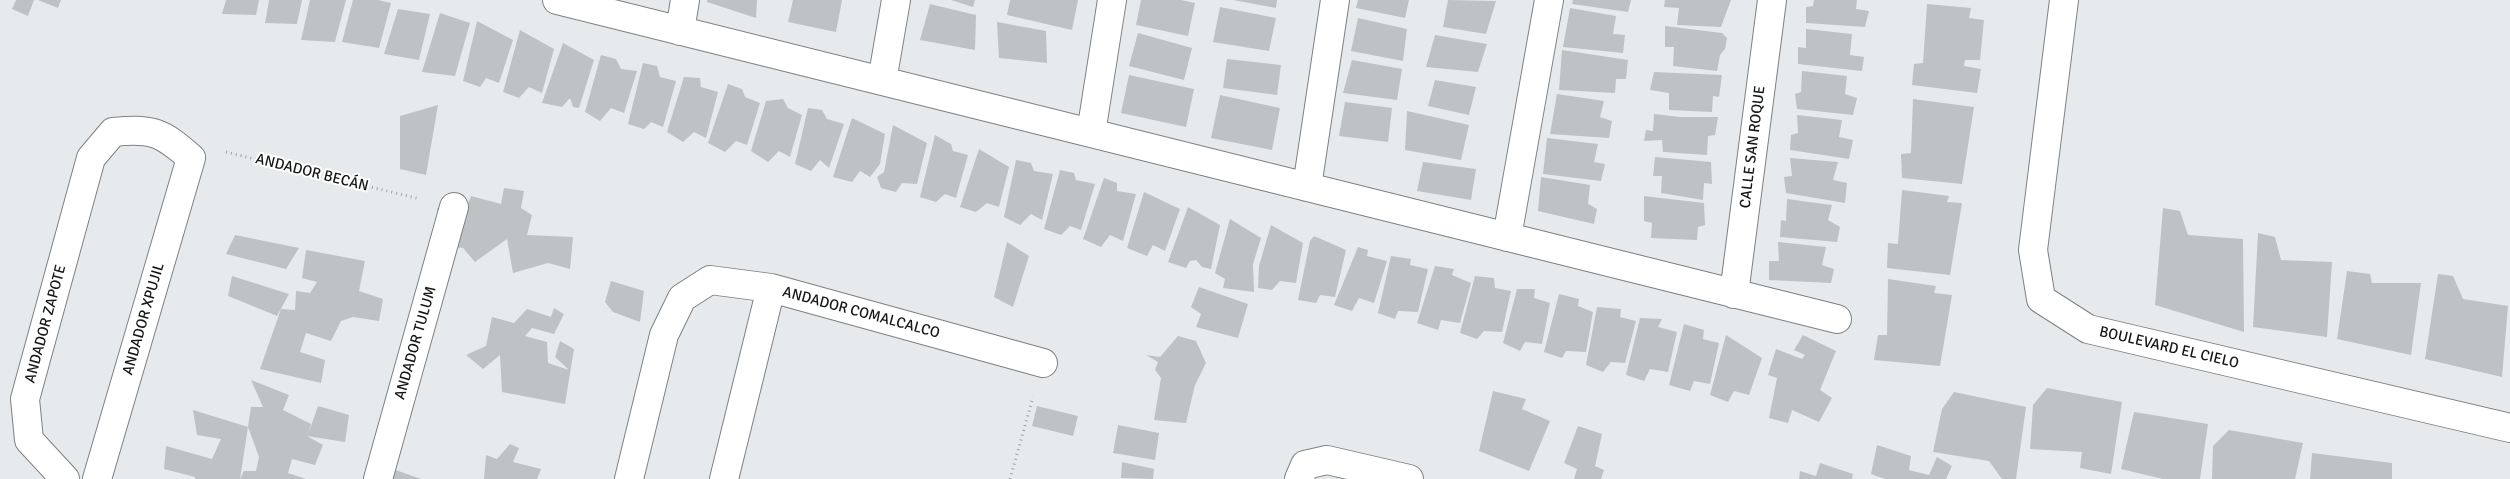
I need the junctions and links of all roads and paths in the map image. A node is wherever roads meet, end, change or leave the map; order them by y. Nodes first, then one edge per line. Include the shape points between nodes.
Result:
1 (557, 0) edge
2 (685, 0) edge
3 (896, 0) edge
4 (1112, 0) edge
5 (1335, 0) edge
6 (1548, 0) edge
7 (1772, 0) edge
8 (2064, 0) edge
9 (680, 31) junction
10 (882, 82) junction
11 (1091, 134) junction
12 (170, 139) junction
13 (1307, 187) junction
14 (454, 207) joint
15 (1507, 237) junction
16 (772, 288) junction
17 (1734, 294) junction
18 (1837, 319) dead end
19 (1043, 363) joint
20 (2510, 428) edge
21 (65, 479) edge
22 (98, 479) edge
23 (378, 479) edge
24 (629, 479) edge
25 (724, 479) edge
26 (1010, 479) edge
27 (1298, 479) edge
28 (1409, 479) edge

1 - 9 street
2 - 9 street
3 - 10 street
4 - 11 street
5 - 13 street
6 - 15 street
7 - 17 street, CALLE SAN ROQUE
8 - 20 street, BOULEVARD EL CIELO via 2032,250 2041,299 2088,329
9 - 10 street
10 - 11 street
11 - 13 street
12 - 14 path, ANDADOR BECÁN
12 - 21 street, ANDADOR ZAPOTE via 140,129 113,132 91,158 25,400 29,440
12 - 22 street, ANDADOR XPUJIL via 191,158
13 - 15 street
14 - 23 street, ANDADOR TULUM
15 - 17 street
16 - 19 street, ANDADOR COMALCALCO
16 - 24 street, ANDADOR COMALCALCO via 710,280 682,298 664,335
16 - 25 street
17 - 18 street
19 - 26 path
27 - 28 street via 1305,465 1327,460

